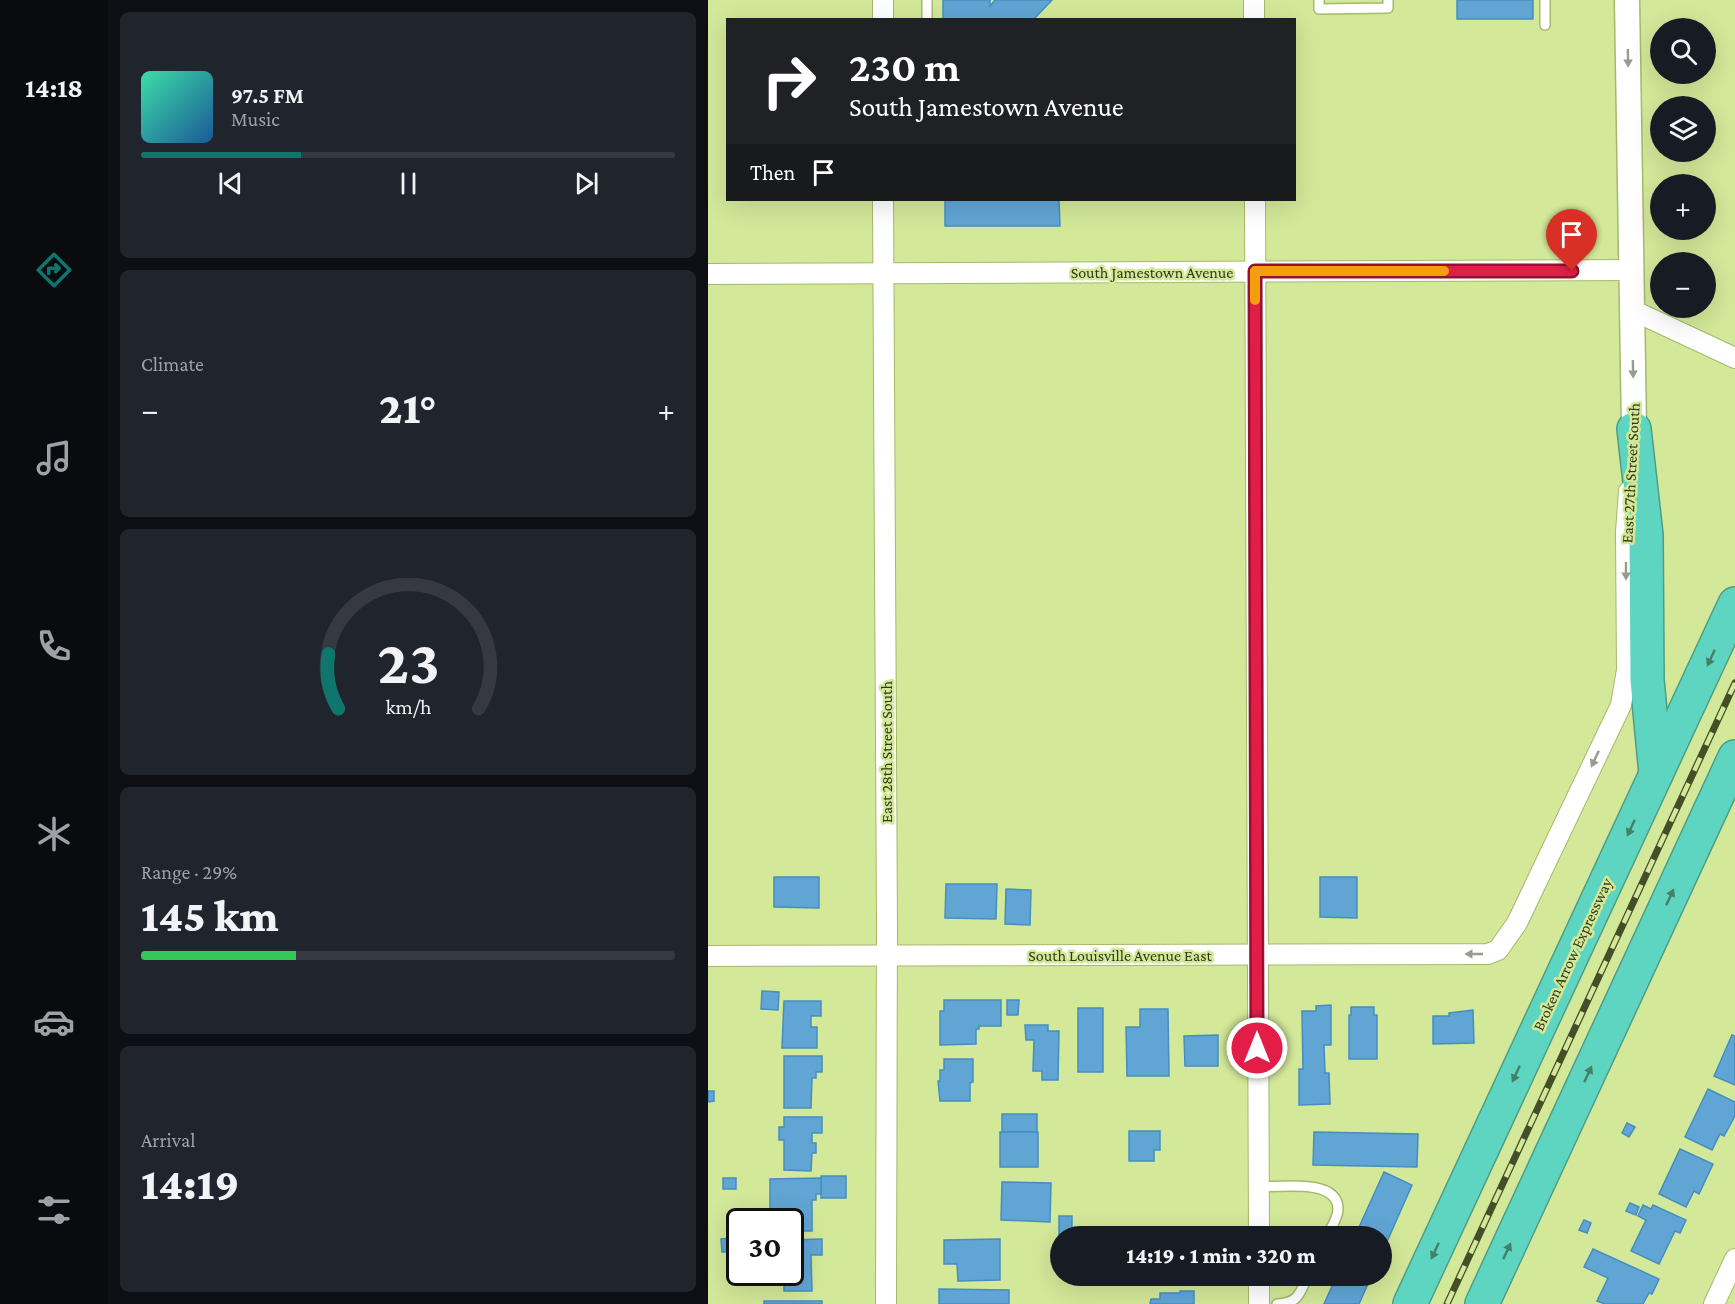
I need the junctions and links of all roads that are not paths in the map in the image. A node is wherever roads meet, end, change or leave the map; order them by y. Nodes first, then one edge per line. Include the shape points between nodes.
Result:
1 (883, 0) edge
2 (927, 0) edge
3 (1254, 0) edge
4 (1319, 0) edge
5 (1388, 0) edge
6 (1545, 0) edge
7 (1627, 0) edge
8 (883, 18) edge
9 (927, 18) edge
10 (1254, 18) edge
11 (1545, 26) dead end
12 (883, 201) edge
13 (1254, 201) edge
14 (1632, 270) junction
15 (1255, 271) junction
16 (883, 273) junction
17 (708, 274) edge
18 (1632, 310) junction
19 (1735, 358) edge
20 (1634, 429) junction
21 (1735, 604) edge
22 (1735, 757) edge
23 (1656, 776) junction
24 (1517, 923) joint
25 (887, 955) junction
26 (1256, 955) junction
27 (708, 956) edge
28 (1258, 1187) junction
29 (1258, 1226) edge
30 (1332, 1226) edge
31 (1735, 1259) edge
32 (1259, 1286) edge
33 (1303, 1286) edge
34 (886, 1304) edge
35 (1259, 1304) edge
36 (1277, 1304) edge
37 (1410, 1304) edge
38 (1482, 1304) edge
39 (1714, 1304) edge

1 - 8 street
2 - 9 lane
3 - 10 street
4 - 5 lane via 1319,9 1388,8
6 - 11 lane
7 -> 14 street, East 27th Street South
12 - 16 street, East 28th Street South
13 - 15 street
14 - 15 street, South Jamestown Avenue
14 - 18 street, East 27th Street South
15 - 16 street, South Jamestown Avenue
15 - 26 street
16 - 17 street, South Jamestown Avenue
16 - 25 street, East 28th Street South
18 - 19 street
18 -> 20 street, East 27th Street South
20 - 23 highway via 1646,534 1647,680
20 -> 24 street, East 27th Street South via 1626,532 1627,670 1621,705
21 -> 23 highway, Broken Arrow Expressway
38 -> 22 highway
23 -> 37 highway, Broken Arrow Expressway
24 -> 26 street, South Louisville Avenue East via 1498,950 1488,954
25 - 26 street, South Louisville Avenue East
25 - 27 street, South Louisville Avenue East
25 - 34 street, East 28th Street South
26 - 28 street
28 - 29 street
28 - 30 lane via 1301,1186 1330,1192 1338,1208
31 - 39 street
32 - 35 street
33 - 36 lane via 1293,1301

